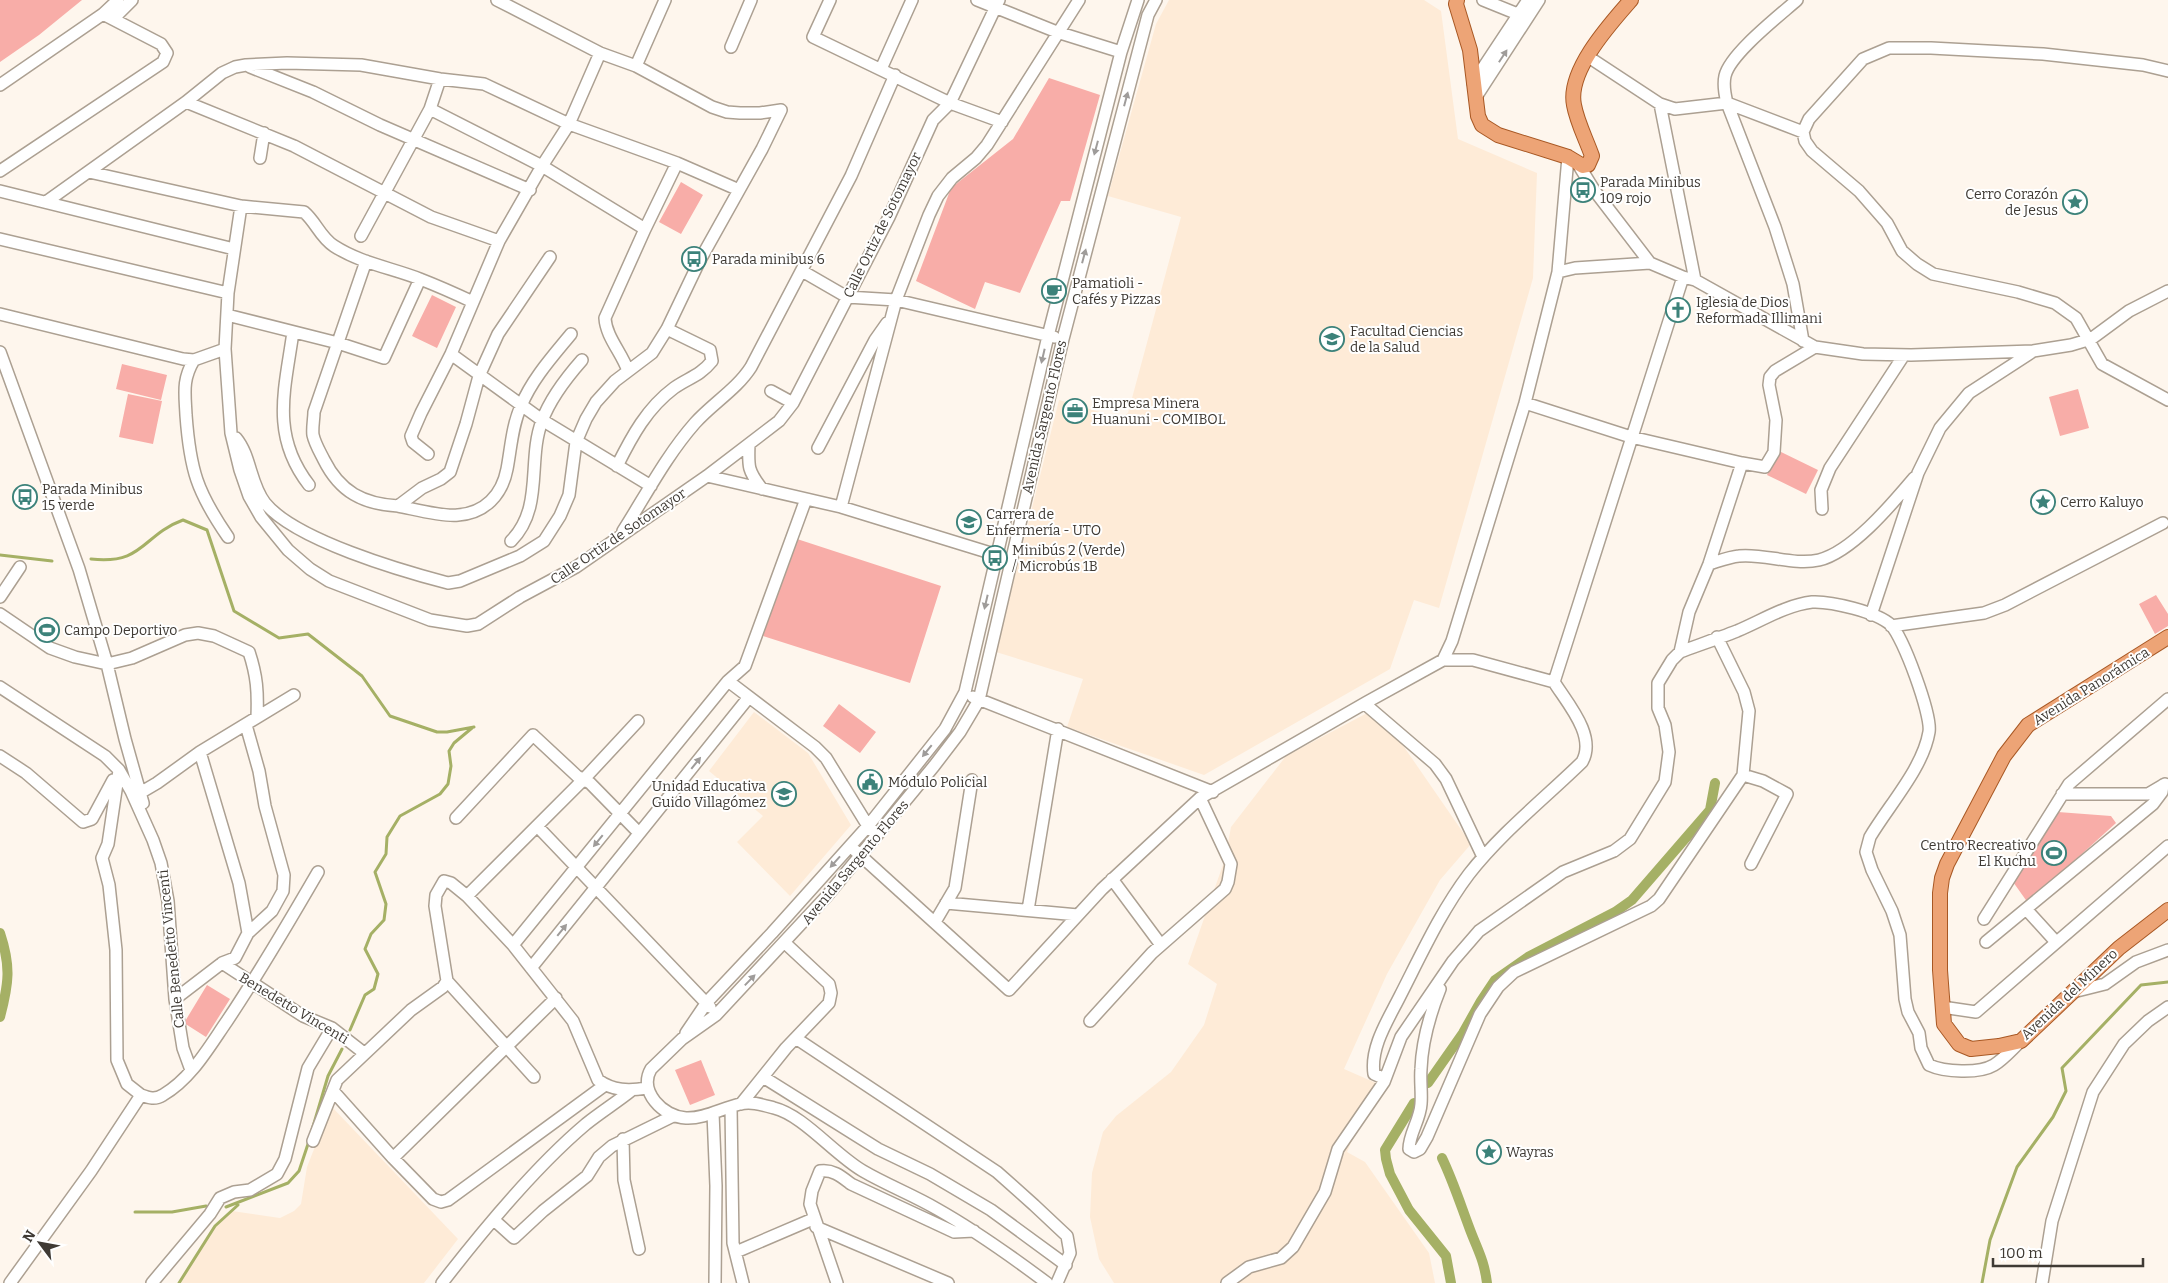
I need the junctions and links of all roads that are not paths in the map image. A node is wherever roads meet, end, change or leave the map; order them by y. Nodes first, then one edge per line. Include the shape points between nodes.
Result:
1 (118, 0) edge
2 (132, 0) edge
3 (497, 0) edge
4 (651, 0) edge
5 (751, 0) edge
6 (830, 0) edge
7 (912, 0) edge
8 (977, 0) edge
9 (1078, 0) edge
10 (1138, 0) edge
11 (1156, 0) edge
12 (1483, 0) edge
13 (1528, 0) edge
14 (1539, 0) edge
15 (1631, 0) edge
16 (1797, 0) edge
17 (1453, 2) edge
18 (664, 3) edge
19 (997, 4) edge
20 (1523, 16) junction
21 (108, 17) junction
22 (1057, 32) junction
23 (731, 47) dead end
24 (1121, 52) junction
25 (600, 53) junction
26 (1587, 56) junction
27 (246, 65) junction
28 (636, 66) junction
29 (881, 68) junction
30 (2168, 71) edge
31 (895, 75) junction
32 (440, 79) junction
33 (1473, 83) junction
34 (0, 85) edge
35 (1476, 97) junction
36 (186, 102) junction
37 (950, 103) junction
38 (1727, 103) junction
39 (1660, 104) junction
40 (430, 109) junction
41 (1002, 122) junction
42 (569, 124) junction
43 (1804, 132) junction
44 (264, 134) junction
45 (413, 138) junction
46 (1592, 156) junction
47 (260, 158) dead end
48 (1573, 161) junction
49 (677, 163) junction
50 (542, 166) junction
51 (0, 171) edge
52 (89, 172) junction
53 (530, 190) junction
54 (739, 190) junction
55 (1594, 190) junction
56 (0, 191) edge
57 (385, 193) junction
58 (46, 202) junction
59 (242, 206) junction
60 (645, 229) junction
61 (361, 236) dead end
62 (0, 239) edge
63 (499, 241) junction
64 (234, 249) junction
65 (550, 257) dead end
66 (366, 261) junction
67 (1650, 263) junction
68 (802, 271) junction
69 (1558, 272) junction
70 (420, 278) junction
71 (1683, 278) junction
72 (1696, 280) junction
73 (2168, 291) edge
74 (228, 293) junction
75 (846, 297) junction
76 (896, 300) junction
77 (473, 302) junction
78 (0, 314) edge
79 (227, 315) junction
80 (891, 318) junction
81 (667, 329) junction
82 (292, 332) junction
83 (571, 334) dead end
84 (1048, 336) junction
85 (1062, 339) junction
86 (1803, 341) junction
87 (2088, 341) junction
88 (338, 343) junction
89 (1815, 347) junction
90 (225, 350) junction
91 (2033, 351) junction
92 (0, 352) edge
93 (451, 354) junction
94 (1904, 355) junction
95 (194, 360) junction
96 (582, 360) dead end
97 (628, 371) junction
98 (479, 376) junction
99 (771, 391) dead end
100 (2168, 400) edge
101 (793, 403) junction
102 (1524, 403) junction
103 (521, 406) junction
104 (542, 420) junction
105 (231, 432) junction
106 (1632, 437) junction
107 (576, 442) junction
108 (749, 444) junction
109 (818, 448) dead end
110 (428, 454) dead end
111 (1742, 464) junction
112 (617, 466) junction
113 (1918, 473) junction
114 (707, 476) junction
115 (309, 485) dead end
116 (651, 486) junction
117 (762, 489) junction
118 (806, 499) junction
119 (398, 506) junction
120 (841, 508) junction
121 (1822, 509) dead end
122 (1005, 522) junction
123 (2162, 523) dead end
124 (1018, 525) junction
125 (621, 535) junction
126 (228, 537) dead end
127 (511, 541) dead end
128 (997, 555) junction
129 (1709, 564) junction
130 (20, 567) dead end
131 (0, 597) edge
132 (0, 614) edge
133 (1871, 615) junction
134 (1891, 626) junction
135 (1717, 637) junction
136 (2168, 637) edge
137 (1680, 652) junction
138 (1442, 660) junction
139 (107, 664) junction
140 (728, 681) junction
141 (1554, 682) junction
142 (0, 687) edge
143 (965, 692) junction
144 (294, 695) dead end
145 (749, 697) junction
146 (2168, 699) edge
147 (979, 700) junction
148 (1365, 704) junction
149 (257, 717) junction
150 (638, 721) dead end
151 (246, 725) junction
152 (1058, 729) junction
153 (200, 752) junction
154 (0, 756) edge
155 (119, 770) junction
156 (1743, 775) junction
157 (584, 779) junction
158 (972, 780) dead end
159 (2166, 784) edge
160 (1213, 792) junction
161 (140, 793) junction
162 (2062, 794) junction
163 (1200, 798) junction
164 (138, 806) junction
165 (620, 814) junction
166 (456, 818) dead end
167 (537, 826) junction
168 (868, 826) junction
169 (639, 833) junction
170 (878, 835) junction
171 (850, 846) junction
172 (2168, 846) edge
173 (860, 857) junction
174 (1483, 857) junction
175 (1751, 864) dead end
176 (576, 867) junction
177 (318, 872) dead end
178 (1112, 879) junction
179 (596, 888) junction
180 (467, 896) junction
181 (946, 903) junction
182 (2026, 909) junction
183 (1028, 910) junction
184 (2168, 910) edge
185 (1078, 915) junction
186 (786, 917) junction
187 (1984, 920) dead end
188 (935, 922) junction
189 (798, 929) junction
190 (248, 933) junction
191 (1986, 942) dead end
192 (2056, 942) junction
193 (785, 943) junction
194 (1161, 945) junction
195 (513, 946) junction
196 (2168, 950) edge
197 (222, 963) junction
198 (531, 968) junction
199 (1446, 971) junction
200 (447, 981) junction
201 (252, 983) junction
202 (2073, 992) junction
203 (556, 998) junction
204 (175, 999) junction
205 (707, 1002) junction
206 (1942, 1007) junction
207 (2168, 1007) edge
208 (716, 1015) junction
209 (1090, 1021) dead end
210 (332, 1028) junction
211 (682, 1039) junction
212 (797, 1039) junction
213 (2021, 1040) junction
214 (1960, 1044) joint
215 (506, 1047) junction
216 (364, 1053) junction
217 (191, 1070) junction
218 (534, 1077) dead end
219 (763, 1077) junction
220 (1385, 1079) junction
221 (605, 1085) junction
222 (647, 1088) junction
223 (632, 1090) junction
224 (334, 1092) junction
225 (141, 1095) junction
226 (736, 1105) junction
227 (713, 1112) junction
228 (672, 1116) junction
229 (623, 1139) junction
230 (313, 1141) dead end
231 (393, 1158) junction
232 (494, 1220) junction
233 (815, 1223) junction
234 (974, 1231) junction
235 (639, 1248) dead end
236 (736, 1252) junction
237 (1066, 1265) junction
238 (10, 1283) edge
239 (152, 1283) edge
240 (442, 1283) edge
241 (715, 1283) edge
242 (743, 1283) edge
243 (837, 1283) edge
244 (948, 1283) edge
245 (1047, 1283) edge
246 (1057, 1283) edge
247 (1227, 1283) edge
248 (2042, 1283) edge

1 - 21 street
2 - 21 street
3 - 25 street
4 - 18 street
5 - 23 street
6 - 29 street via 813,37
7 - 29 street
8 - 19 street
9 - 22 street
10 - 24 street, Avenida Sargento Flores
85 -> 11 street, Avenida Sargento Flores via 1148,15
12 - 20 street
13 - 20 street
14 - 20 street
15 - 26 main road
16 - 38 street via 1732,63 1725,76
17 - 33 main road via 1470,50
18 - 28 street
19 - 22 street
19 - 37 street, Calle Ortiz de Sotomayor
20 - 33 street
35 -> 20 street
21 - 34 street
21 - 51 street via 161,44 167,53 163,62
22 - 24 street
22 - 41 street
24 -> 84 street, Avenida Sargento Flores
25 - 28 street
25 - 42 street
26 - 39 street
26 - 46 main road via 1579,74 1573,103
27 - 32 street via 361,65
27 - 36 street via 222,73
27 - 45 street
28 - 54 street via 690,97 727,112 781,110
29 - 31 street
30 - 43 street via 2143,65 2043,54 1888,48 1863,59 1809,120
31 - 37 street
31 - 68 street via 851,176
32 - 40 street
32 - 42 street via 484,84
33 - 35 main road
35 - 48 main road via 1478,116 1488,130
36 - 44 street
36 - 52 street
37 - 41 street
37 - 75 street, Calle Ortiz de Sotomayor via 934,120 889,217
38 - 39 street via 1675,109
38 - 43 street
38 - 86 street via 1776,227 1793,284
39 - 72 street
40 - 45 street
40 - 50 street
41 - 76 street via 976,158 952,178 938,196
42 - 49 street
42 - 50 street
43 - 87 street via 1805,141 1812,150 1859,192 1887,223 1902,250 1916,264 1933,274 2055,303 2076,318
44 - 47 street
44 - 57 street
45 - 53 street
45 - 57 street
46 - 48 main road via 1588,165
46 - 55 street
48 - 55 street
48 - 69 street
49 - 54 street
49 - 60 street
50 - 53 street
50 - 60 street
52 - 58 street
52 - 59 street
53 - 63 street
54 - 81 street
55 - 67 street
56 - 58 street
57 - 61 street
57 - 63 street via 431,217
58 - 64 street
59 - 64 street, Calle Ortiz de Sotomayor
59 - 66 street via 304,212 324,239
60 - 97 street via 605,318 606,327
62 - 74 street
63 - 77 street
64 - 74 street, Calle Ortiz de Sotomayor
65 - 98 street via 498,334
66 - 70 street
66 - 88 street
67 - 69 street
67 - 71 street
68 - 75 street
68 - 116 street via 744,378 695,423
69 - 102 street
70 - 77 street
70 - 88 street via 384,358
71 - 72 street
71 - 106 street
72 - 86 street
73 - 87 street via 2129,311
74 - 79 street, Calle Ortiz de Sotomayor
75 - 76 street
75 - 101 street, Calle Ortiz de Sotomayor
76 - 80 street
76 - 84 street
77 - 93 street
78 - 95 street via 183,360
79 - 82 street
79 - 90 street, Calle Ortiz de Sotomayor
80 - 109 street via 875,340
80 - 120 street
81 - 97 street via 652,352
81 - 112 street via 710,350 712,362 650,410
82 - 88 street
82 - 115 street via 282,424 292,456
83 - 103 street via 537,378
84 - 85 street
84 -> 122 street, Avenida Sargento Flores
85 - 124 street, Avenida Sargento Flores
86 - 89 street
87 - 91 street
87 - 100 street via 2102,364
88 - 119 street via 314,412 313,434 328,468 352,495 381,505
89 - 94 street via 1863,354
89 - 111 street via 1775,370 1770,377 1776,420 1774,452 1765,467
90 - 95 street
90 - 105 street, Calle Ortiz de Sotomayor
91 - 94 street
91 - 113 street via 1969,393 1940,428
92 - 139 street via 79,569
93 - 98 street
93 - 110 street via 411,436 413,442
94 - 121 street via 1830,468 1821,490
95 - 126 street via 186,373 184,385 189,454 197,484
96 - 104 street
97 - 107 street via 596,402
98 - 103 street
98 - 119 street via 450,472
99 - 101 street
101 - 108 street, Calle Ortiz de Sotomayor via 779,421
102 - 106 street
102 - 138 street via 1452,641
103 - 104 street
103 - 119 street via 502,487 490,504 457,516
104 - 107 street
104 - 127 street via 530,507 525,524
105 - 107 street via 244,450 253,481 264,502 274,513 317,539 448,583 520,556 544,541 569,495
105 - 125 street, Calle Ortiz de Sotomayor via 250,496 261,517 288,550 329,581 437,622 467,626 478,624 576,567
106 - 111 street
106 - 141 street
107 - 112 street
108 - 114 street, Calle Ortiz de Sotomayor
108 - 117 street via 748,468
111 - 129 street
112 - 116 street
113 - 129 street via 1891,505 1837,553 1818,560 1783,561 1740,556
113 - 133 street
114 - 117 street
114 - 125 street, Calle Ortiz de Sotomayor
116 - 125 street
117 - 118 street
118 - 120 street
118 - 140 street via 753,649 745,666
120 - 128 street
122 - 124 street
122 - 128 street, Avenida Sargento Flores
123 - 134 street via 1984,613
124 - 147 street, Avenida Sargento Flores
128 -> 143 street, Avenida Sargento Flores
129 - 137 street via 1689,612
130 - 131 street
132 - 139 street via 50,648 75,658
133 - 134 street
133 - 135 street via 1830,602 1811,602
134 - 213 street via 1917,680 1930,730 1923,752 1870,837 1866,852 1900,935 1908,1012 1919,1033 1928,1065 1941,1071 1978,1070 1994,1065
135 - 137 street
135 - 156 street via 1744,692 1748,711
136 - 206 main road, Avenida Panorámica via 2028,725 2004,756 1942,878
137 - 199 street via 1658,683 1658,708 1665,725 1669,752 1665,782 1630,839 1614,852 1563,872 1479,931
138 - 141 street via 1473,660
138 - 148 street
139 - 149 street via 132,658 185,636 198,633 214,636 249,652 258,688
139 - 161 street
140 - 145 street
140 - 165 street
141 - 174 street via 1581,725 1586,755
142 - 155 street, Calle Benedetto Vincenti via 105,756
143 - 147 street
143 -> 168 street, Avenida Sargento Flores via 945,729
144 - 149 street
145 - 168 street via 820,753
169 -> 145 street
146 - 162 street via 2078,774
147 - 152 street
147 - 170 street, Avenida Sargento Flores via 955,739
148 - 160 street
148 - 174 street via 1435,764 1446,779
149 - 151 street
150 - 157 street
151 - 153 street
151 - 190 street via 284,875 283,892 272,911
152 - 160 street
152 - 183 street
153 - 161 street
153 - 190 street via 239,884
154 - 155 street via 26,773 83,822 92,819
155 - 164 street, Calle Benedetto Vincenti
155 - 225 street via 108,844 102,858 116,950 117,1060 127,1084
156 - 175 street via 1787,794
156 - 199 street via 1659,899 1651,906 1514,972 1498,987 1480,1014 1427,1138 1420,1150 1414,1152 1409,1149 1409,1142 1421,1105 1425,1042
157 - 165 street
157 - 166 street via 576,776 533,735
157 - 167 street
158 - 181 street via 955,888
159 - 162 street via 2148,794
159 - 182 street via 2153,804
160 - 163 street
161 - 164 street via 143,803
162 - 187 street
163 - 178 street
163 - 194 street via 1231,864 1228,882 1225,889
164 - 204 street, Calle Benedetto Vincenti via 161,863 168,901
165 - 169 street
165 -> 176 street
167 - 176 street
167 - 180 street
168 - 170 street
168 - 171 street, Avenida Sargento Flores
169 - 179 street
170 - 173 street, Avenida Sargento Flores
171 - 173 street
171 -> 186 street, Avenida Sargento Flores
172 - 192 street
173 - 188 street
173 - 189 street, Avenida Sargento Flores
174 - 220 street via 1448,906 1380,1037 1372,1063 1374,1074
176 - 179 street
176 - 195 street
177 - 201 street
178 - 185 street
178 - 194 street
198 -> 179 street
179 - 205 street
180 - 195 street
180 - 200 street via 444,881 436,895
181 - 183 street
181 - 188 street
182 - 191 street
182 - 192 street
183 - 185 street
184 - 202 main road, Avenida del Minero via 2119,948
185 - 188 street via 1009,990
186 - 189 street
186 - 205 street, Avenida Sargento Flores
189 - 193 street, Avenida Sargento Flores
190 - 197 street via 235,958
192 - 206 street via 1976,1012
208 -> 193 street, Avenida Sargento Flores
193 - 212 street via 829,984 829,1004
194 - 209 street
195 - 198 street
196 - 202 street via 2136,962 2105,984
197 - 201 street, Benedetto Vincenti
197 - 204 street
198 - 203 street
199 - 220 street via 1401,1037
200 - 215 street
200 - 216 street
201 - 210 street, Benedetto Vincenti via 303,1016
201 - 217 street
202 - 213 main road, Avenida del Minero
203 - 215 street
203 - 221 street via 574,1021 598,1080
204 - 217 street, Calle Benedetto Vincenti via 183,1048
205 - 208 street
205 - 211 street, Avenida Sargento Flores
206 - 214 main road, Avenida Panorámica via 1944,1024
207 - 248 street via 2124,1044 2093,1092 2052,1221
208 - 211 street, Avenida Sargento Flores
210 - 216 street, Benedetto Vincenti
210 - 239 street via 308,1068 285,1159 276,1174 250,1190 220,1198
211 - 222 street via 651,1069
212 - 219 street
212 - 237 street via 997,1172 1067,1236 1070,1253
213 - 214 main road, Avenida del Minero via 1980,1049
215 - 218 street
215 - 231 street
216 - 224 street via 337,1080
217 - 225 street via 163,1095 153,1099
219 - 226 street
219 - 237 street via 878,1149 930,1174 991,1210
220 - 247 street via 1338,1149 1325,1192 1293,1247 1281,1258 1249,1267
221 - 223 street
221 - 231 street via 445,1202 434,1199
222 - 223 street
222 - 228 street via 650,1096
223 - 232 street via 570,1139
224 - 230 street
224 - 231 street
225 - 238 street
226 - 227 street
226 - 234 street via 754,1103 777,1108 805,1125 863,1171
226 - 236 street via 732,1229
227 - 228 street via 693,1118
227 - 241 street
228 - 229 street
229 - 232 street via 599,1157 587,1176 514,1238
229 - 235 street via 624,1180
232 - 240 street
233 - 234 street via 810,1204 812,1191 820,1171 827,1170 954,1232
233 - 236 street
233 - 243 street
233 - 244 street
234 - 245 street
236 - 242 street
237 - 246 street

